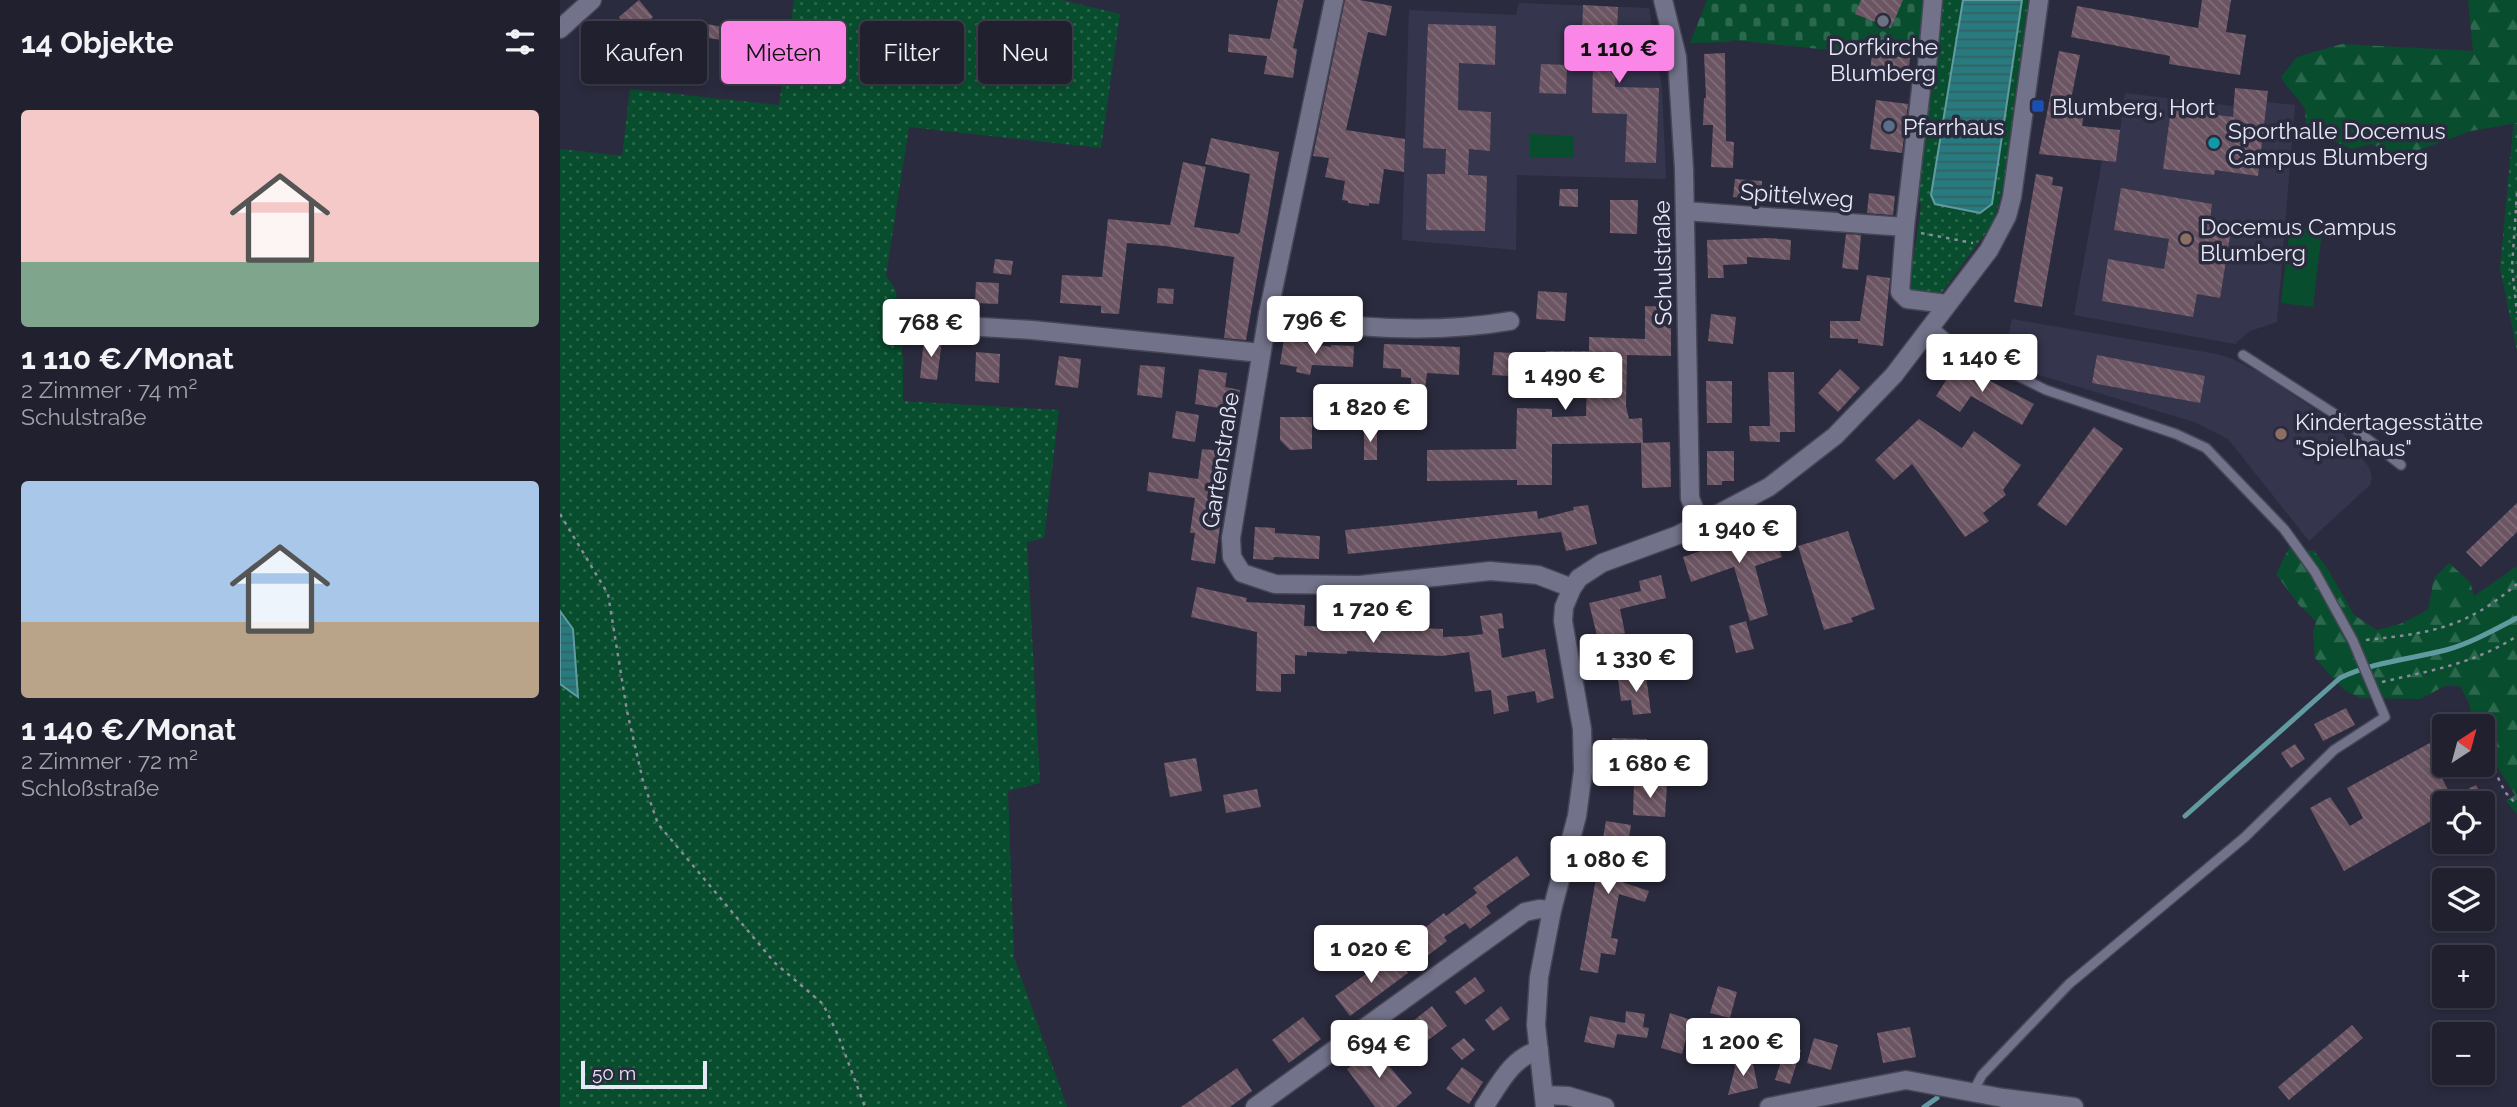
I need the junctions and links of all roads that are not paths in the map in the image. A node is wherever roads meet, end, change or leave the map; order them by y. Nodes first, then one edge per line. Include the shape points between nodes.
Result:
1 (592, 0) edge
2 (1334, 0) edge
3 (1663, 0) edge
4 (1933, 0) edge
5 (2039, 0) edge
6 (560, 29) edge
7 (1685, 211) junction
8 (1905, 227) junction
9 (1947, 304) junction
10 (1268, 314) junction
11 (1510, 321) dead end
12 (932, 324) dead end
13 (1931, 325) junction
14 (1261, 353) junction
15 (2243, 355) dead end
16 (2401, 465) dead end
17 (1700, 524) junction
18 (1572, 588) junction
19 (1552, 910) junction
20 (1539, 1050) junction
21 (1973, 1092) junction
22 (1544, 1101) edge
23 (1255, 1107) edge
24 (1484, 1107) edge
25 (1605, 1107) edge
26 (1769, 1107) edge
27 (2074, 1107) edge

1 - 6 street
2 - 10 street, Gartenstraße
3 - 7 street, Schulstraße via 1676,57
4 - 8 street
5 - 9 street via 2007,216 1989,250
7 - 8 street, Spittelweg
7 - 17 street, Schulstraße via 1690,498
8 - 9 street via 1899,292 1908,299
9 - 13 street
10 - 11 street via 1402,327
10 - 14 street, Gartenstraße
12 - 14 street
13 - 17 street via 1894,375 1835,436 1769,487
13 - 21 lane via 1952,343 2046,390 2206,448 2284,529 2315,572 2353,641 2385,717 2334,750 2245,838 2069,984 1982,1074
14 - 18 street, Gartenstraße via 1231,538 1232,558 1242,573 1275,584 1331,586 1513,571
15 - 16 lane via 2338,416
17 - 18 street via 1602,563
18 - 19 street via 1563,621 1582,729 1583,771 1577,816
19 - 20 street via 1539,976
19 - 23 street via 1525,912
20 - 22 street
20 - 24 street via 1515,1063
21 - 26 street via 1906,1080
21 - 27 street
22 - 25 street via 1568,1096

